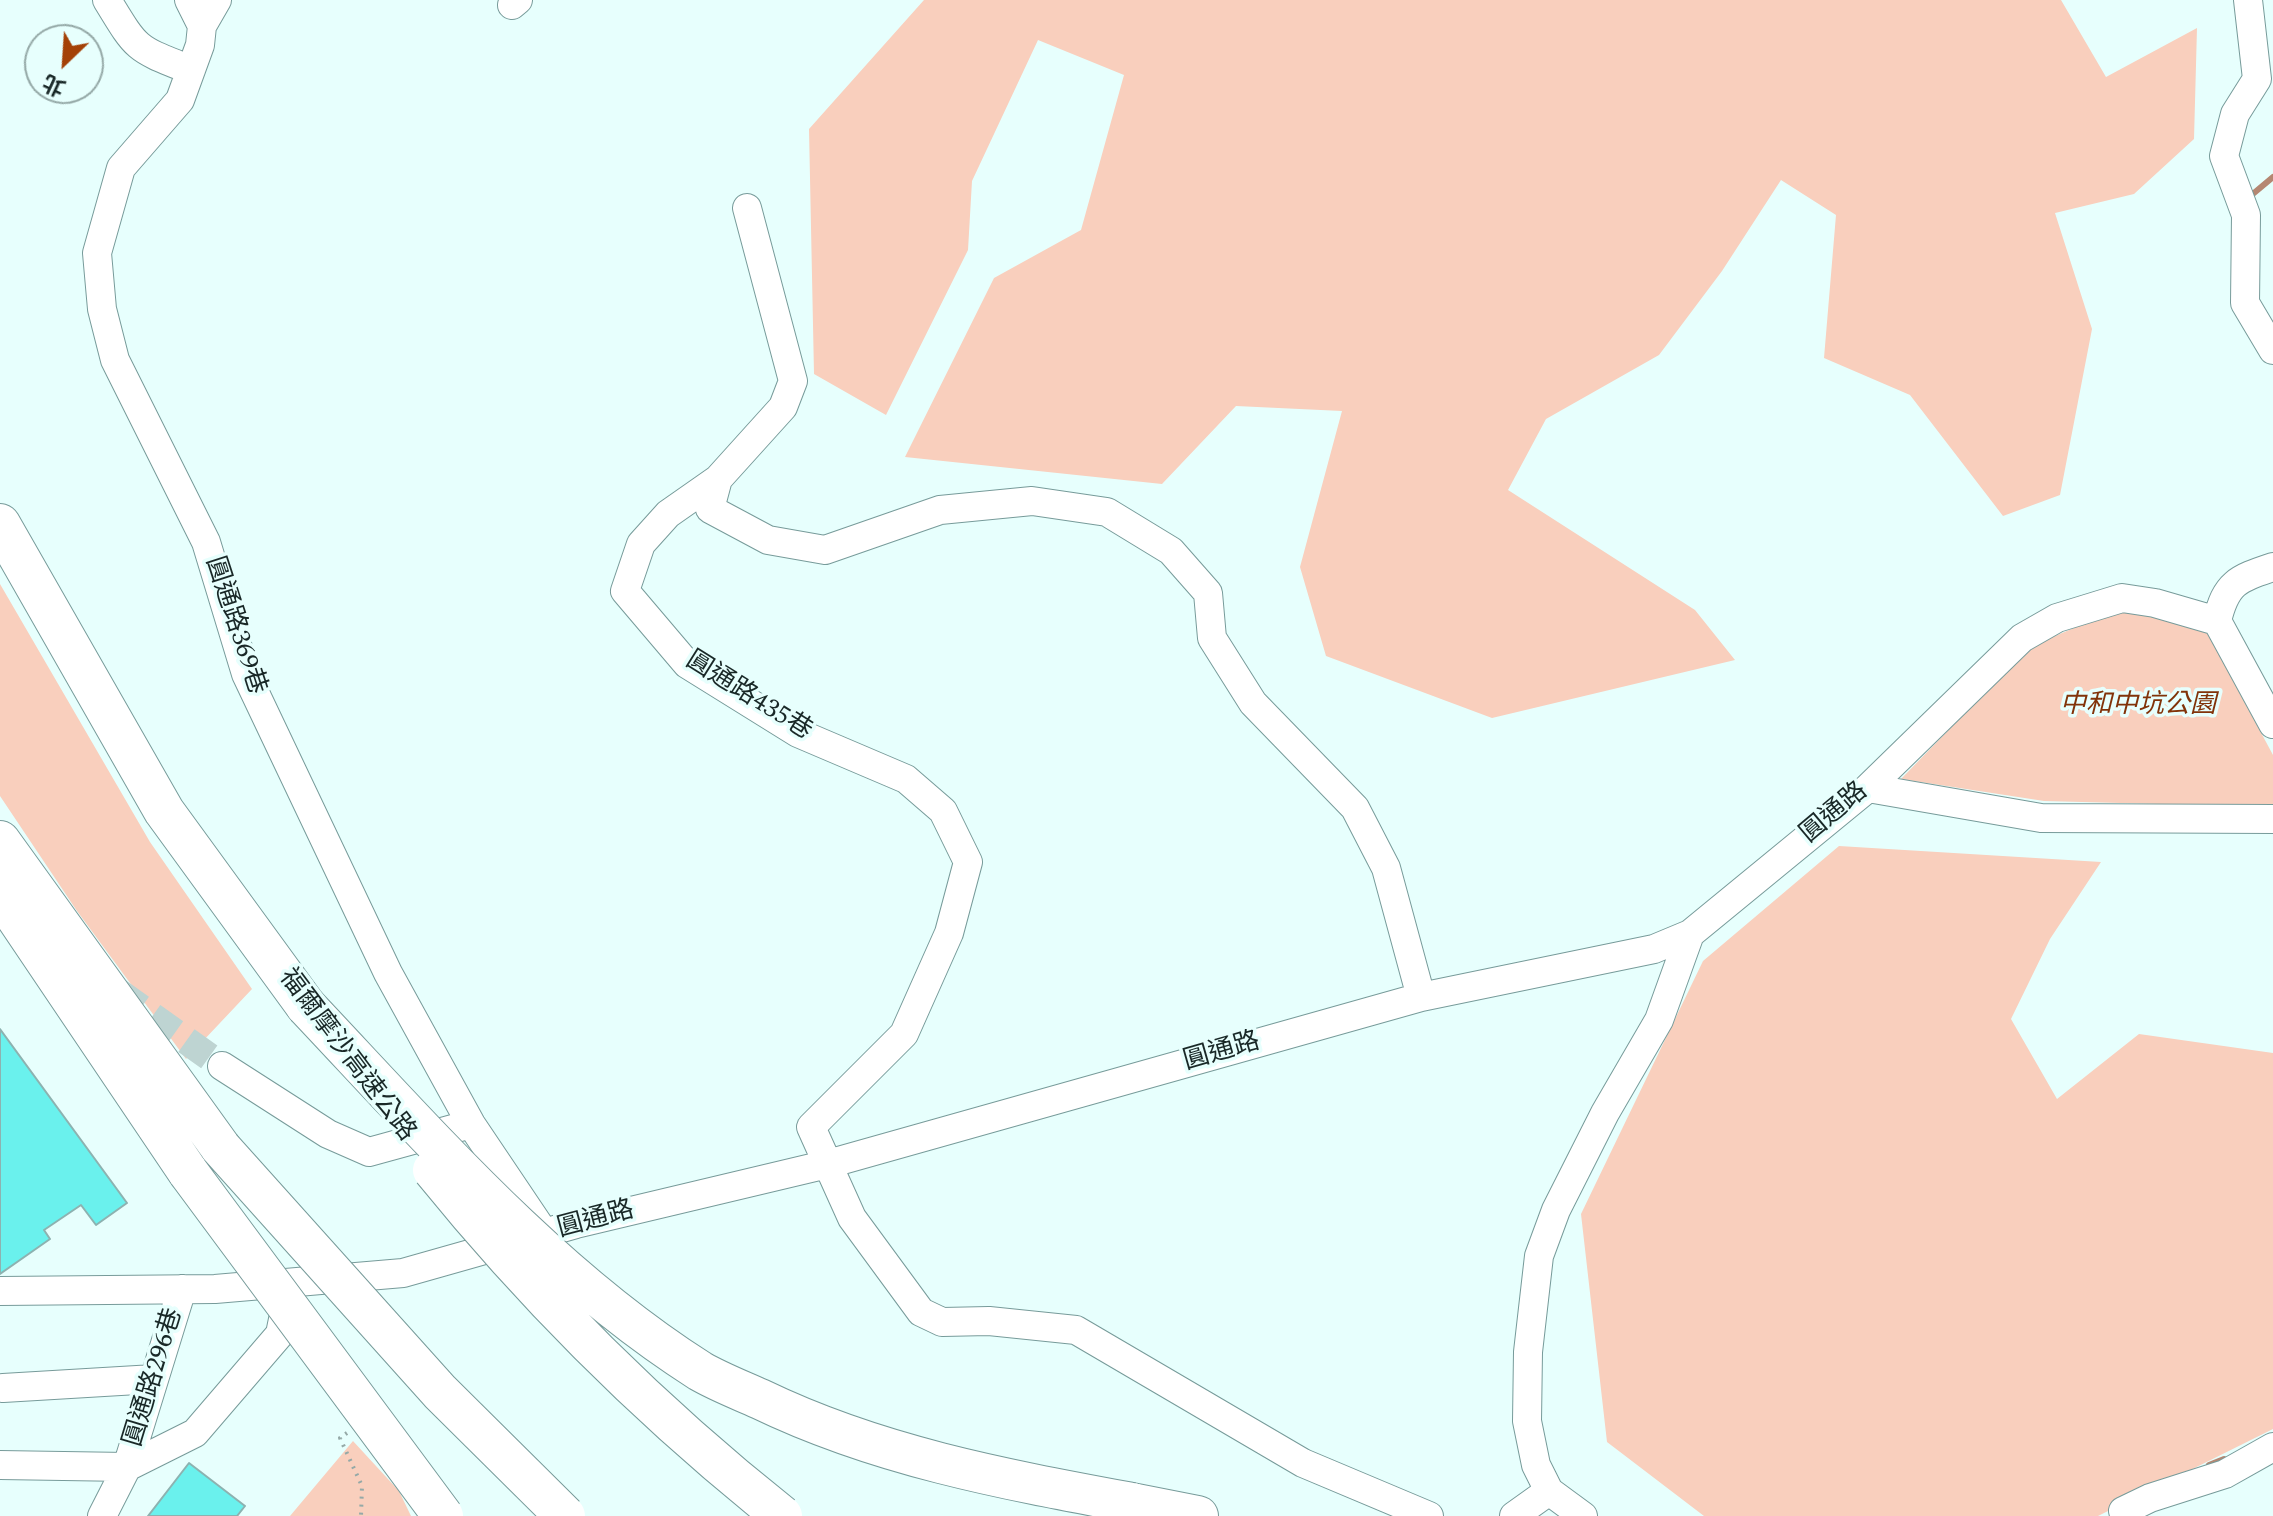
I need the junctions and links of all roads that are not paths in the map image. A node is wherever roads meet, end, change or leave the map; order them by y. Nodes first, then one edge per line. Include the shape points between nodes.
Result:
1 (107, 0) edge
2 (189, 0) edge
3 (217, 0) edge
4 (2248, 0) edge
5 (202, 26) junction
6 (191, 70) junction
7 (747, 208) dead end
8 (2273, 350) edge
9 (718, 479) junction
10 (0, 524) edge
11 (2273, 567) edge
12 (2204, 618) junction
13 (2273, 724) edge
14 (1868, 788) junction
15 (2273, 819) edge
16 (0, 841) edge
17 (0, 888) edge
18 (1690, 934) junction
19 (1421, 997) junction
20 (306, 1006) junction
21 (222, 1066) tunnel mouth
22 (471, 1124) junction
23 (828, 1164) junction
24 (546, 1235) junction
25 (291, 1283) junction
26 (182, 1289) junction
27 (0, 1291) edge
28 (154, 1379) junction
29 (3, 1388) dead end
30 (2273, 1447) edge
31 (0, 1465) edge
32 (127, 1467) junction
33 (1549, 1491) junction
34 (2119, 1514) edge
35 (102, 1516) edge
36 (443, 1516) edge
37 (565, 1516) edge
38 (782, 1516) edge
39 (1198, 1516) edge
40 (1429, 1516) edge
41 (1514, 1516) edge
42 (1583, 1516) edge

1 - 6 street via 131,42
2 - 5 street
3 - 5 street, 圓通路369巷
4 - 8 street via 2257,79 2235,114 2224,156 2246,215 2245,303
5 - 6 street, 圓通路369巷
6 - 22 street, 圓通路369巷 via 180,100 121,168 97,253 102,309 115,360 206,542 253,688 388,973
7 - 9 street via 793,381 783,407
9 - 19 street via 710,509 768,540 825,550 940,510 1032,501 1107,512 1171,551 1208,593 1212,638 1253,703 1355,808 1386,868
9 - 23 street, 圓通路435巷 via 668,514 641,544 625,591 687,664 798,733 906,779 943,811 968,862 949,933 904,1034 811,1127
10 - 20 highway, 福爾摩沙高速公路 via 164,811
11 - 12 street via 2239,579
12 - 13 street
12 - 14 street, 圓通路 via 2122,598 2057,618 2022,638
14 - 15 street via 2041,818
14 - 18 street, 圓通路
16 - 37 highway, bridge via 221,1148 440,1392
17 - 36 highway, bridge via 188,1172
18 - 19 street, 圓通路 via 1654,949
18 - 33 street via 1659,1020 1570,1182 1539,1256 1528,1352 1527,1421 1536,1465
19 - 23 street, 圓通路
20 - 38 highway, 福爾摩沙高速公路, bridge via 530,1284 608,1362
20 - 39 highway, bridge via 526,1230 612,1306 702,1372 807,1422 888,1451 987,1476
21 - 22 street via 328,1134 369,1152
22 - 24 street, 圓通路369巷
23 - 24 street, 圓通路
23 - 40 street via 852,1218 921,1312 942,1322 1076,1330 1303,1463
24 - 25 street, 圓通路 via 403,1273
25 - 26 street, 圓通路
25 - 32 street, 圓通路296巷 via 280,1334 195,1433
26 - 27 street, 圓通路
26 - 28 street, 圓通路296巷
28 - 29 street
28 - 32 street, 圓通路296巷
30 - 34 street via 2225,1474 2150,1498
31 - 32 street
32 - 35 street, 圓通路296巷
33 - 41 street
33 - 42 street

